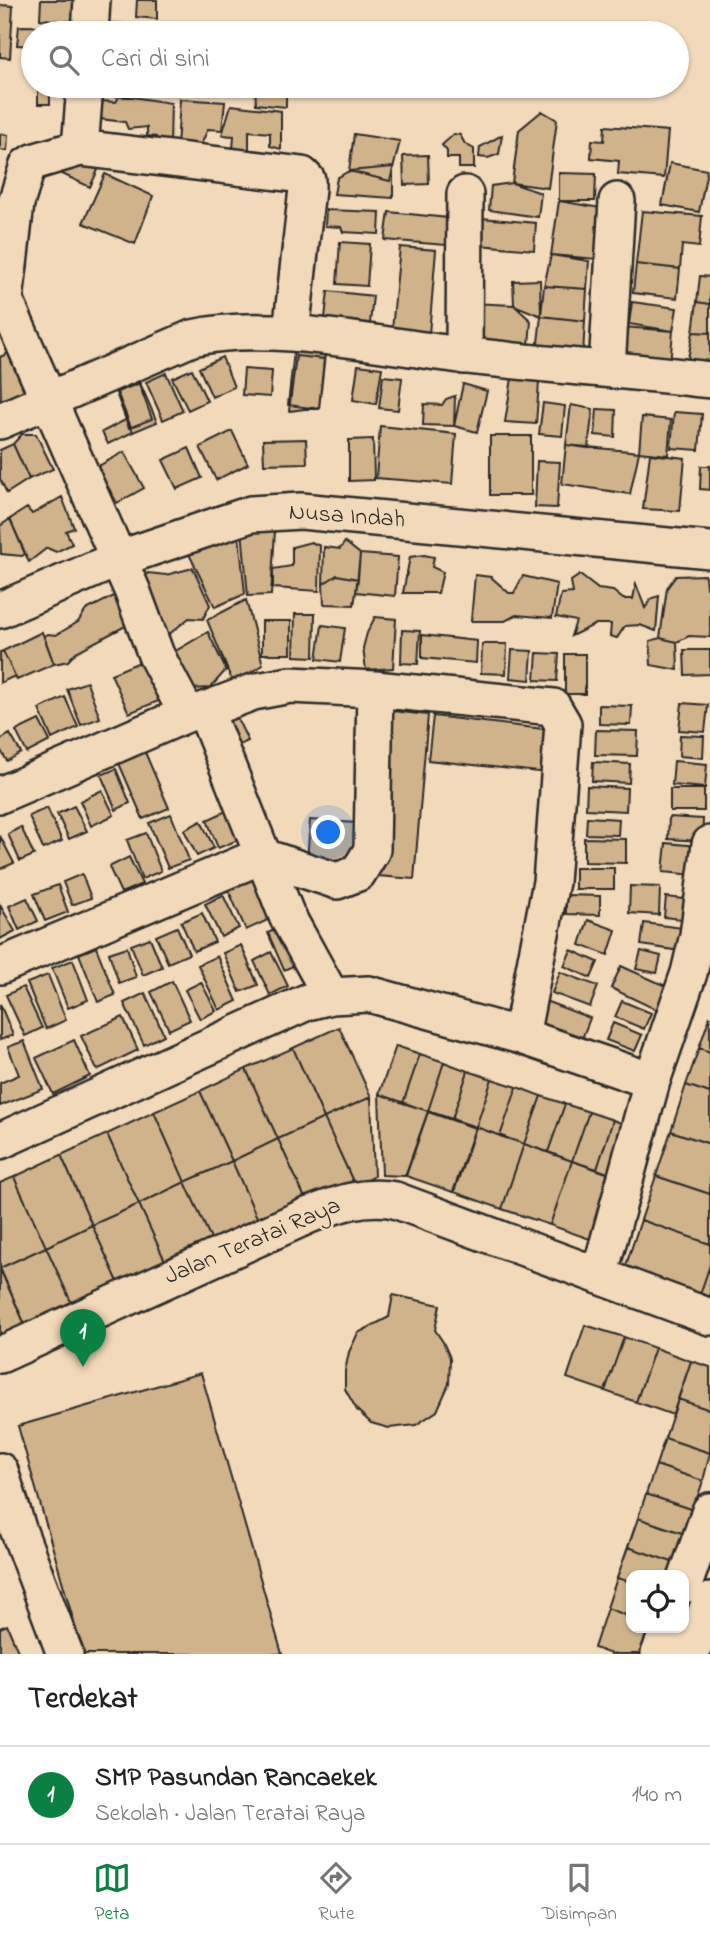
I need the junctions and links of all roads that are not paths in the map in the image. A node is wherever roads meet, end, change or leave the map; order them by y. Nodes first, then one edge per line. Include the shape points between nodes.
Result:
1 (92, 0) edge
2 (91, 21) edge
3 (84, 98) edge
4 (80, 148) junction
5 (465, 194) dead end
6 (617, 201) dead end
7 (291, 333) junction
8 (464, 356) junction
9 (607, 368) junction
10 (710, 380) edge
11 (48, 400) junction
12 (0, 421) edge
13 (710, 550) edge
14 (118, 559) junction
15 (0, 610) edge
16 (375, 689) junction
17 (196, 712) junction
18 (0, 795) edge
19 (710, 844) edge
20 (261, 856) junction
21 (0, 966) edge
22 (331, 996) junction
23 (521, 1036) junction
24 (652, 1081) junction
25 (0, 1141) edge
26 (599, 1276) junction
27 (710, 1317) edge
28 (0, 1354) edge
29 (0, 1471) edge
30 (710, 1511) edge
31 (9, 1533) edge
32 (689, 1571) edge
33 (710, 1601) edge
34 (667, 1633) edge
35 (65, 1654) edge
36 (659, 1654) edge
37 (691, 1654) edge

1 - 2 street
3 - 4 street
4 - 7 street via 302,175 307,189
4 - 11 street via 28,165 16,203 5,300
5 - 8 street
6 - 9 street
7 - 8 street
7 - 11 street via 220,332 192,338
8 - 9 street
9 - 10 street
11 - 12 street
11 - 14 street
13 - 14 street, Nusa Indah via 301,511 251,514
14 - 15 street, Nusa Indah
14 - 17 street via 156,655
16 - 17 street via 290,685
16 - 20 street via 372,850 366,863 358,873 337,881
16 - 23 street via 553,707 564,724 551,882
17 - 18 street
17 - 20 street
19 - 24 street via 689,973
20 - 21 street
20 - 22 street via 287,916
22 - 23 street via 369,994
22 - 25 street via 295,1007
23 - 24 street
24 - 26 street
26 - 27 street, Jalan Teratai Raya
26 - 28 street, Jalan Teratai Raya via 395,1200 355,1199 307,1216
29 - 31 street
30 - 32 street
31 - 35 street
33 - 37 street
34 - 36 street

